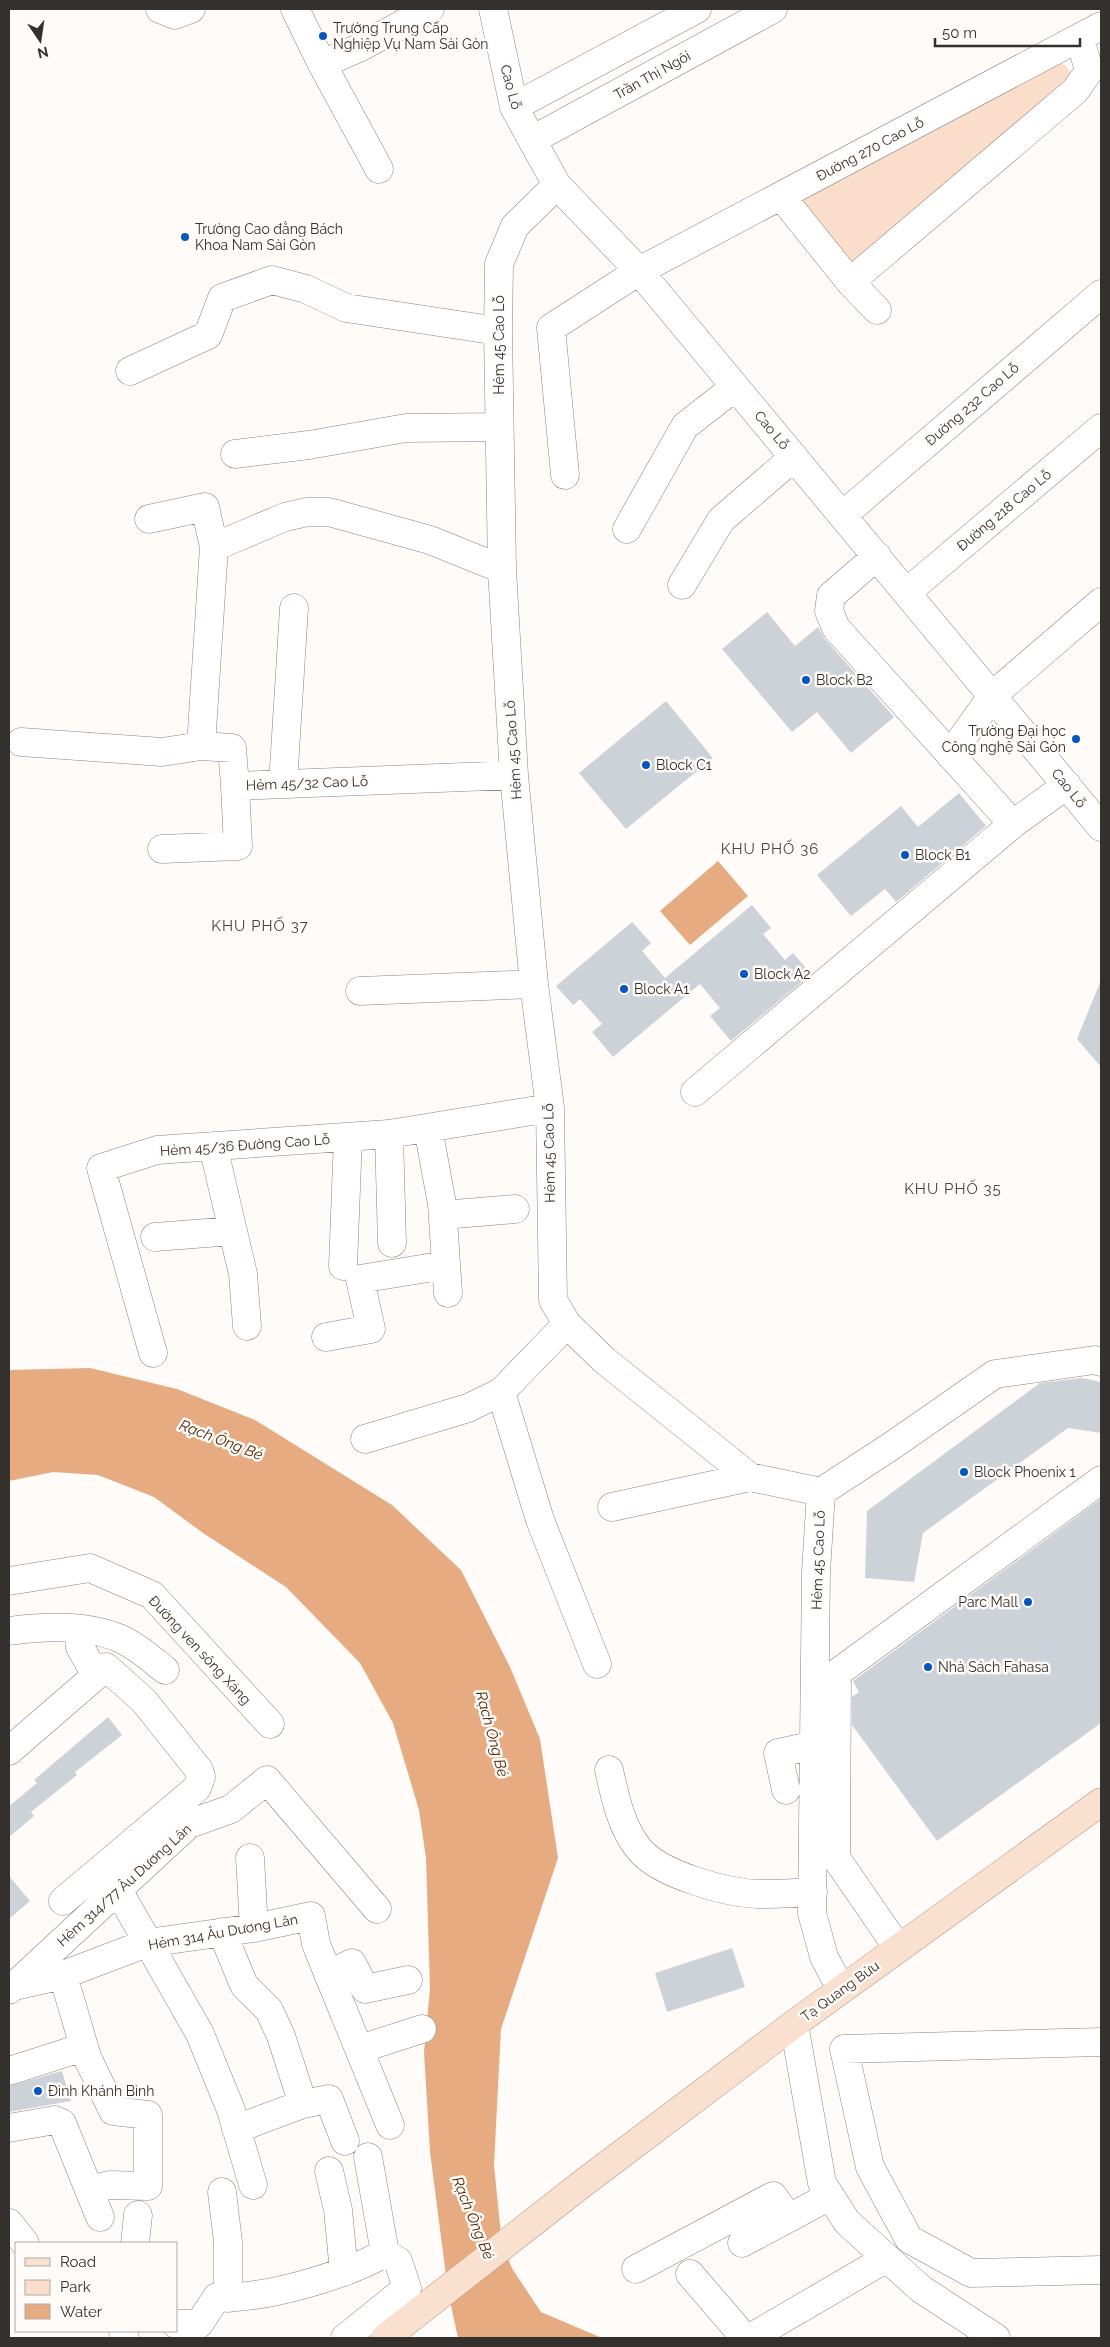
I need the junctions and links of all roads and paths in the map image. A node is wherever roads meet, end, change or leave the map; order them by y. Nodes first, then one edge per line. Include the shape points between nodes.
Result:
1 (160, 9) edge
2 (191, 9) edge
3 (295, 9) edge
4 (430, 9) edge
5 (493, 9) edge
6 (697, 9) edge
7 (773, 9) edge
8 (1091, 32) edge
9 (322, 64) junction
10 (514, 107) junction
11 (532, 140) junction
12 (379, 169) dead end
13 (557, 185) junction
14 (781, 196) junction
15 (639, 271) junction
16 (850, 282) junction
17 (1101, 294) edge
18 (877, 310) dead end
19 (498, 331) junction
20 (130, 371) dead end
21 (736, 387) junction
22 (499, 427) junction
23 (1101, 428) edge
24 (235, 454) dead end
25 (794, 457) junction
26 (565, 475) dead end
27 (843, 515) junction
28 (148, 519) dead end
29 (627, 530) dead end
30 (214, 547) junction
31 (877, 556) junction
32 (502, 569) junction
33 (682, 586) dead end
34 (908, 592) junction
35 (1101, 602) edge
36 (294, 608) dead end
37 (993, 695) junction
38 (21, 742) dead end
39 (201, 746) junction
40 (950, 755) junction
41 (514, 775) junction
42 (283, 784) junction
43 (1067, 785) junction
44 (235, 786) junction
45 (1013, 824) junction
46 (1101, 827) edge
47 (162, 849) dead end
48 (534, 984) junction
49 (360, 991) dead end
50 (695, 1092) dead end
51 (550, 1108) junction
52 (428, 1128) junction
53 (389, 1134) junction
54 (348, 1137) junction
55 (213, 1146) junction
56 (515, 1209) dead end
57 (443, 1215) junction
58 (233, 1231) junction
59 (155, 1237) dead end
60 (392, 1243) dead end
61 (446, 1265) junction
62 (343, 1266) dead end
63 (448, 1293) dead end
64 (567, 1324) junction
65 (247, 1326) dead end
66 (326, 1337) dead end
67 (153, 1353) dead end
68 (1101, 1362) edge
69 (501, 1392) junction
70 (365, 1439) dead end
71 (750, 1477) junction
72 (1101, 1480) edge
73 (821, 1492) junction
74 (612, 1507) dead end
75 (9, 1581) edge
76 (78, 1630) junction
77 (9, 1631) edge
78 (597, 1664) dead end
79 (165, 1670) dead end
80 (96, 1675) junction
81 (270, 1724) dead end
82 (816, 1745) junction
83 (9, 1751) edge
84 (610, 1770) dead end
85 (786, 1790) dead end
86 (1101, 1802) edge
87 (250, 1858) dead end
88 (118, 1890) junction
89 (813, 1892) junction
90 (63, 1901) dead end
91 (377, 1909) dead end
92 (254, 1928) junction
93 (222, 1932) junction
94 (147, 1943) junction
95 (898, 1948) junction
96 (63, 1975) junction
97 (328, 1975) junction
98 (408, 1980) dead end
99 (11, 1988) edge
100 (841, 1989) junction
101 (794, 2024) junction
102 (422, 2029) dead end
103 (1101, 2042) edge
104 (84, 2047) junction
105 (360, 2049) junction
106 (9, 2071) edge
107 (303, 2104) junction
108 (390, 2126) dead end
109 (9, 2128) edge
110 (236, 2129) junction
111 (345, 2141) dead end
112 (368, 2157) dead end
113 (330, 2171) dead end
114 (253, 2185) dead end
115 (89, 2190) junction
116 (222, 2192) dead end
117 (830, 2196) junction
118 (138, 2215) dead end
119 (100, 2217) dead end
120 (789, 2218) junction
121 (9, 2223) edge
122 (24, 2242) edge
123 (135, 2242) edge
124 (742, 2244) dead end
125 (385, 2253) junction
126 (887, 2258) junction
127 (636, 2269) dead end
128 (1101, 2270) edge
129 (344, 2272) junction
130 (690, 2274) dead end
131 (228, 2298) junction
132 (178, 2324) edge
133 (345, 2338) edge
134 (385, 2338) edge
135 (745, 2338) edge
136 (750, 2338) edge
137 (996, 2338) edge

1 - 2 street via 175,15
3 - 9 street
4 - 9 street via 359,48
5 - 10 street, Cao Lỗ
6 - 10 street
7 - 11 street, Trần Thị Ngôi
8 - 14 street, Đường 270 Cao Lỗ
8 - 16 street via 1089,71 1076,91
9 - 12 street
10 - 11 street, Cao Lỗ
11 - 13 street, Cao Lỗ
13 - 15 street, Cao Lỗ
13 - 19 street, Hẻm 45 Cao Lỗ via 514,226 499,264
14 - 15 street, Đường 270 Cao Lỗ
14 - 16 street
15 - 21 street, Cao Lỗ
15 - 26 street, Đường 270 Cao Lỗ via 551,328
16 - 18 street
17 - 27 street, Đường 232 Cao Lỗ
19 - 20 street via 346,308 306,289 272,280 222,298 208,335
19 - 22 street, Hẻm 45 Cao Lỗ
21 - 25 street, Cao Lỗ
21 - 29 street via 685,426
22 - 24 street via 406,428 309,446
22 - 32 street, Hẻm 45 Cao Lỗ
23 - 34 street, Đường 218 Cao Lỗ
25 - 27 street, Cao Lỗ
25 - 33 street via 721,520
27 - 31 street, Cao Lỗ
28 - 30 street via 205,508
30 - 32 street via 286,517 307,512 329,512 430,540
30 - 39 street
31 - 34 street, Cao Lỗ
31 - 40 street via 831,596 829,612 836,628
32 - 41 street, Hẻm 45 Cao Lỗ
34 - 37 street, Cao Lỗ
35 - 37 street
36 - 42 street
37 - 40 street
37 - 43 street, Cao Lỗ
38 - 39 street via 162,752
39 - 44 street via 232,748
40 - 45 street
41 - 42 street, Hẻm 45/32 Cao Lỗ
41 - 48 street, Hẻm 45 Cao Lỗ
42 - 44 street, Hẻm 45/32 Cao Lỗ
43 - 45 street
43 - 46 street, Cao Lỗ
44 - 47 street, Hẻm 45/32 Cao Lỗ via 238,846
45 - 50 street
48 - 49 street
48 - 51 street, Hẻm 45 Cao Lỗ
51 - 52 street, Hẻm 45/36 Đường Cao Lỗ
51 - 64 street, Hẻm 45 Cao Lỗ via 554,1300
52 - 53 street, Hẻm 45/36 Đường Cao Lỗ
52 - 57 street
53 - 54 street, Hẻm 45/36 Đường Cao Lỗ
53 - 60 street
54 - 55 street, Hẻm 45/36 Đường Cao Lỗ
54 - 62 street
55 - 58 street
55 - 67 street, Hẻm 45/36 Đường Cao Lỗ via 156,1150 101,1168
56 - 57 street
57 - 61 street
58 - 59 street
58 - 65 street via 243,1274
61 - 63 street
61 - 66 street via 360,1278 372,1329
64 - 69 street
64 - 71 street, Hẻm 45 Cao Lỗ via 640,1391
68 - 73 street via 1095,1360 995,1374
69 - 70 street via 468,1408
69 - 78 street via 540,1520
71 - 73 street, Hẻm 45 Cao Lỗ
71 - 74 street
72 - 95 street via 837,1673 836,1858
73 - 82 street, Hẻm 45 Cao Lỗ via 816,1572
75 - 81 street, Đường ven sông Xáng via 90,1568 152,1595
76 - 77 street
76 - 79 street via 120,1638
76 - 80 street via 80,1647
80 - 83 street
80 - 90 street via 106,1666 144,1701 199,1770 201,1777 197,1788
82 - 85 street via 778,1753
82 - 89 street, Hẻm 45 Cao Lỗ
84 - 89 street via 625,1828 639,1850 666,1869 706,1885 736,1891 758,1894
86 - 95 main road, Tạ Quang Bửu
87 - 92 street
88 - 91 street, Hẻm 314/77 Âu Dương Lân via 189,1824 231,1809 267,1780
88 - 94 street
88 - 99 street, Hẻm 314/77 Âu Dương Lân
89 - 100 street, Hẻm 45 Cao Lỗ via 812,1913 824,1957
92 - 93 street, Hẻm 314 Âu Dương Lân
92 - 97 street, Hẻm 314 Âu Dương Lân via 311,1916 316,1944
93 - 94 street, Hẻm 314 Âu Dương Lân
93 - 107 street via 244,1985 269,2010
94 - 96 street, Hẻm 314 Âu Dương Lân
94 - 110 street via 200,2034
95 - 100 main road, Tạ Quang Bửu
96 - 99 street, Hẻm 314 Âu Dương Lân
96 - 104 street
97 - 98 street via 352,1963 365,1989
97 - 105 street, Hẻm 314 Âu Dương Lân
100 - 101 main road, Tạ Quang Bửu
101 - 117 street via 822,2183
101 - 134 main road, Tạ Quang Bửu
102 - 105 street
103 - 128 street via 844,2049 870,2167 909,2239 971,2272
104 - 106 street
104 - 115 street via 113,2111 148,2115 148,2186 109,2185
105 - 108 street, Hẻm 314 Âu Dương Lân
107 - 110 street
107 - 111 street via 330,2099
109 - 115 street via 55,2120 62,2123
110 - 114 street
112 - 125 street
113 - 129 street via 338,2210
115 - 119 street
116 - 131 street via 228,2242
117 - 120 street
117 - 126 street via 847,2222
118 - 123 street
120 - 124 street
120 - 127 street via 773,2196
121 - 122 street
125 - 129 street
125 - 133 street via 398,2261 408,2288
126 - 136 street
126 - 137 street via 921,2289
129 - 131 street via 242,2298
130 - 135 street
131 - 132 street via 217,2297 199,2324

